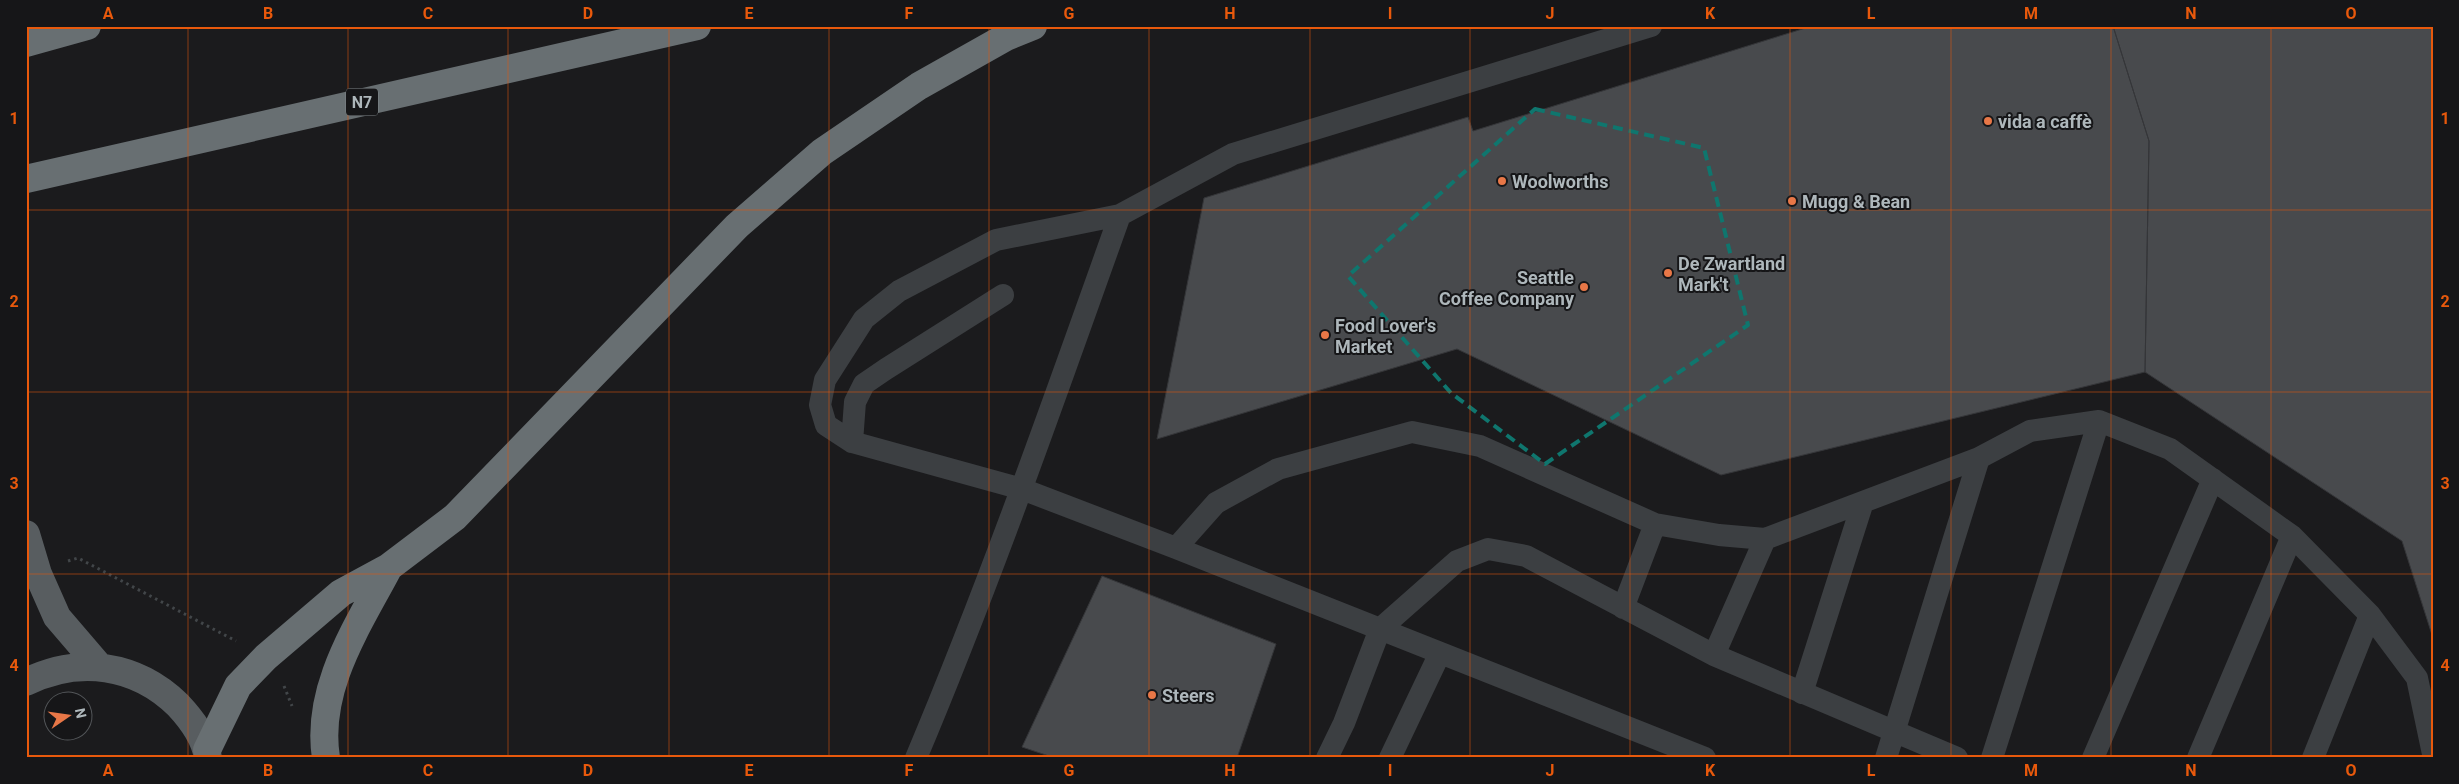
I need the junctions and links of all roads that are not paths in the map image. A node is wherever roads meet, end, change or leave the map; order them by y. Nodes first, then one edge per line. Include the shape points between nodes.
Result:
1 (28, 26) edge
2 (86, 26) edge
3 (697, 26) edge
4 (1033, 26) edge
5 (1651, 26) edge
6 (26, 44) edge
7 (26, 178) edge
8 (1120, 215) junction
9 (1003, 296) dead end
10 (2099, 422) junction
11 (852, 442) junction
12 (1979, 458) junction
13 (2213, 479) junction
14 (1022, 489) junction
15 (1862, 505) junction
16 (1656, 524) junction
17 (26, 534) edge
18 (2292, 536) junction
19 (1765, 540) junction
20 (1176, 548) junction
21 (389, 567) junction
22 (1623, 608) junction
23 (2370, 615) junction
24 (1380, 628) junction
25 (1440, 653) junction
26 (1714, 655) junction
27 (99, 666) junction
28 (26, 682) edge
29 (1802, 693) junction
30 (1894, 731) junction
31 (207, 754) edge
32 (2433, 754) edge
33 (326, 758) edge
34 (916, 758) edge
35 (1327, 758) edge
36 (1390, 758) edge
37 (1705, 758) edge
38 (1886, 758) edge
39 (1957, 758) edge
40 (1992, 758) edge
41 (2094, 758) edge
42 (2198, 758) edge
43 (2313, 758) edge

1 - 6 main road
2 - 6 highway
3 - 7 highway, N7
4 - 21 highway via 1006,37 919,86 822,152 737,226 455,517
5 - 8 lane via 1233,154
8 - 11 lane via 996,240 899,290 864,319 825,380 820,404 826,425
8 - 14 lane
9 - 11 lane via 864,384 855,402
10 - 12 lane via 2030,431
10 - 13 lane via 2170,449
10 - 40 lane
11 - 14 lane
12 - 15 lane
12 - 30 lane
13 - 18 lane
13 - 41 lane
14 - 20 lane
14 - 34 lane
15 - 19 lane
15 - 29 lane
16 - 19 lane
16 - 20 lane via 1480,446 1412,432 1278,469 1216,504
16 - 22 lane
17 - 27 main road via 38,574 58,617
18 - 23 lane
18 - 42 lane
19 - 26 lane
20 - 24 lane
21 - 31 highway via 341,593 266,657 238,686
21 - 33 highway via 344,653 326,702
22 - 24 lane via 1526,556 1488,549 1457,561
22 - 26 lane
23 - 32 lane via 2417,678
23 - 43 lane
24 - 25 lane
24 - 35 lane via 1344,723
25 - 36 lane
25 - 37 lane
26 - 29 lane
27 - 28 main road via 71,666
27 - 31 main road via 151,684 173,701 193,720
29 - 30 lane
30 - 38 lane
30 - 39 lane

